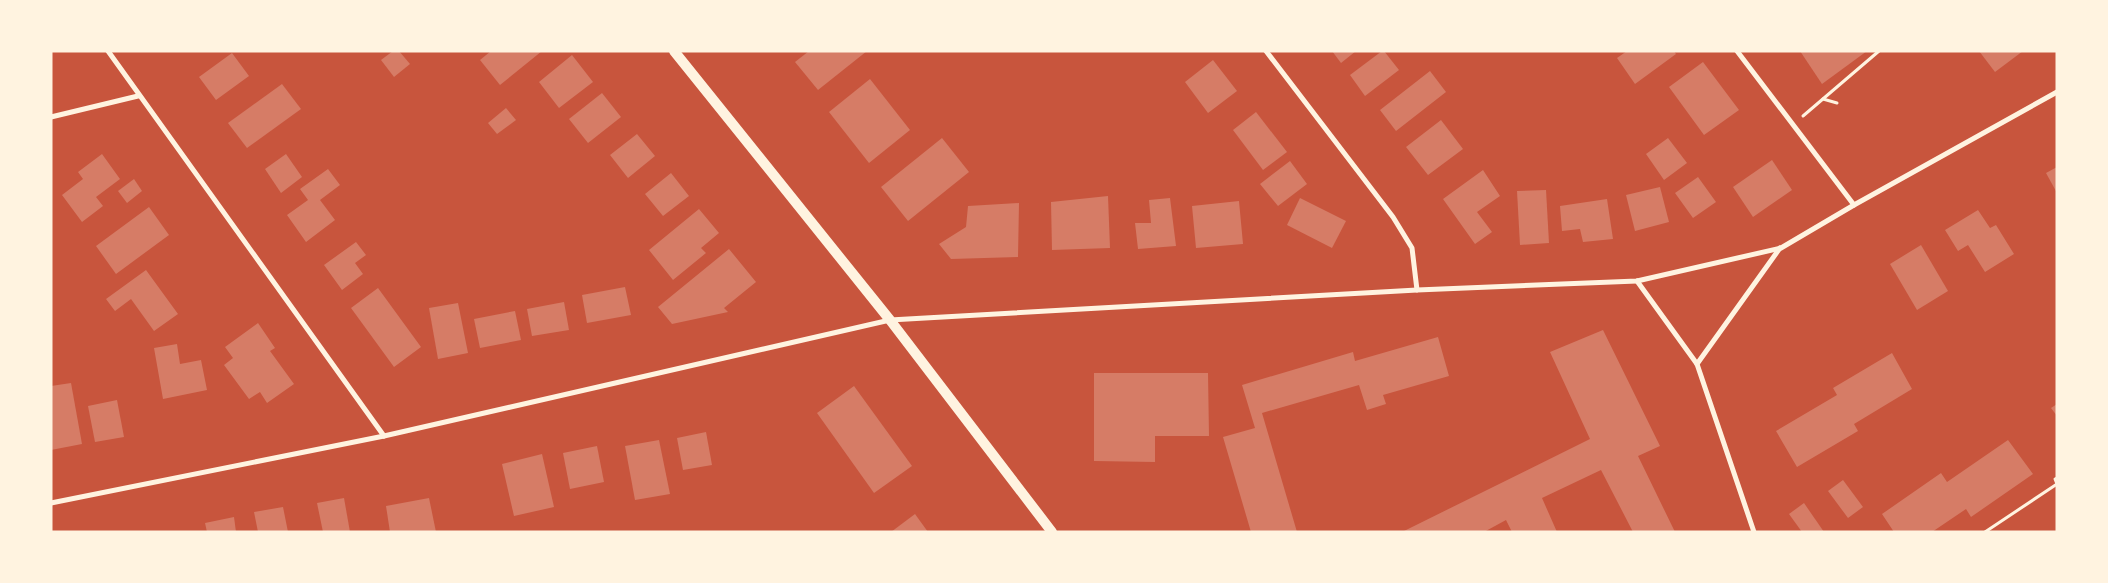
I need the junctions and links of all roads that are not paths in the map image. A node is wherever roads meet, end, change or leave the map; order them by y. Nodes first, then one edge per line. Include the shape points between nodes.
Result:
1 (108, 51) edge
2 (674, 51) edge
3 (1266, 51) edge
4 (1737, 51) edge
5 (2057, 92) edge
6 (138, 96) junction
7 (51, 117) edge
8 (1854, 204) junction
9 (1780, 248) junction
10 (1637, 280) junction
11 (1417, 290) junction
12 (890, 320) junction
13 (1697, 364) junction
14 (384, 436) junction
15 (51, 503) edge
16 (1052, 532) edge
17 (1754, 532) edge

1 - 6 street
2 - 12 main road
3 - 11 street via 1403,232 1412,248
4 - 8 street
5 - 8 street
6 - 7 street
6 - 14 street
8 - 9 street
9 - 10 street
9 - 13 street
10 - 11 street
10 - 13 street
11 - 12 street
12 - 14 street
12 - 16 main road
13 - 17 street
14 - 15 street

